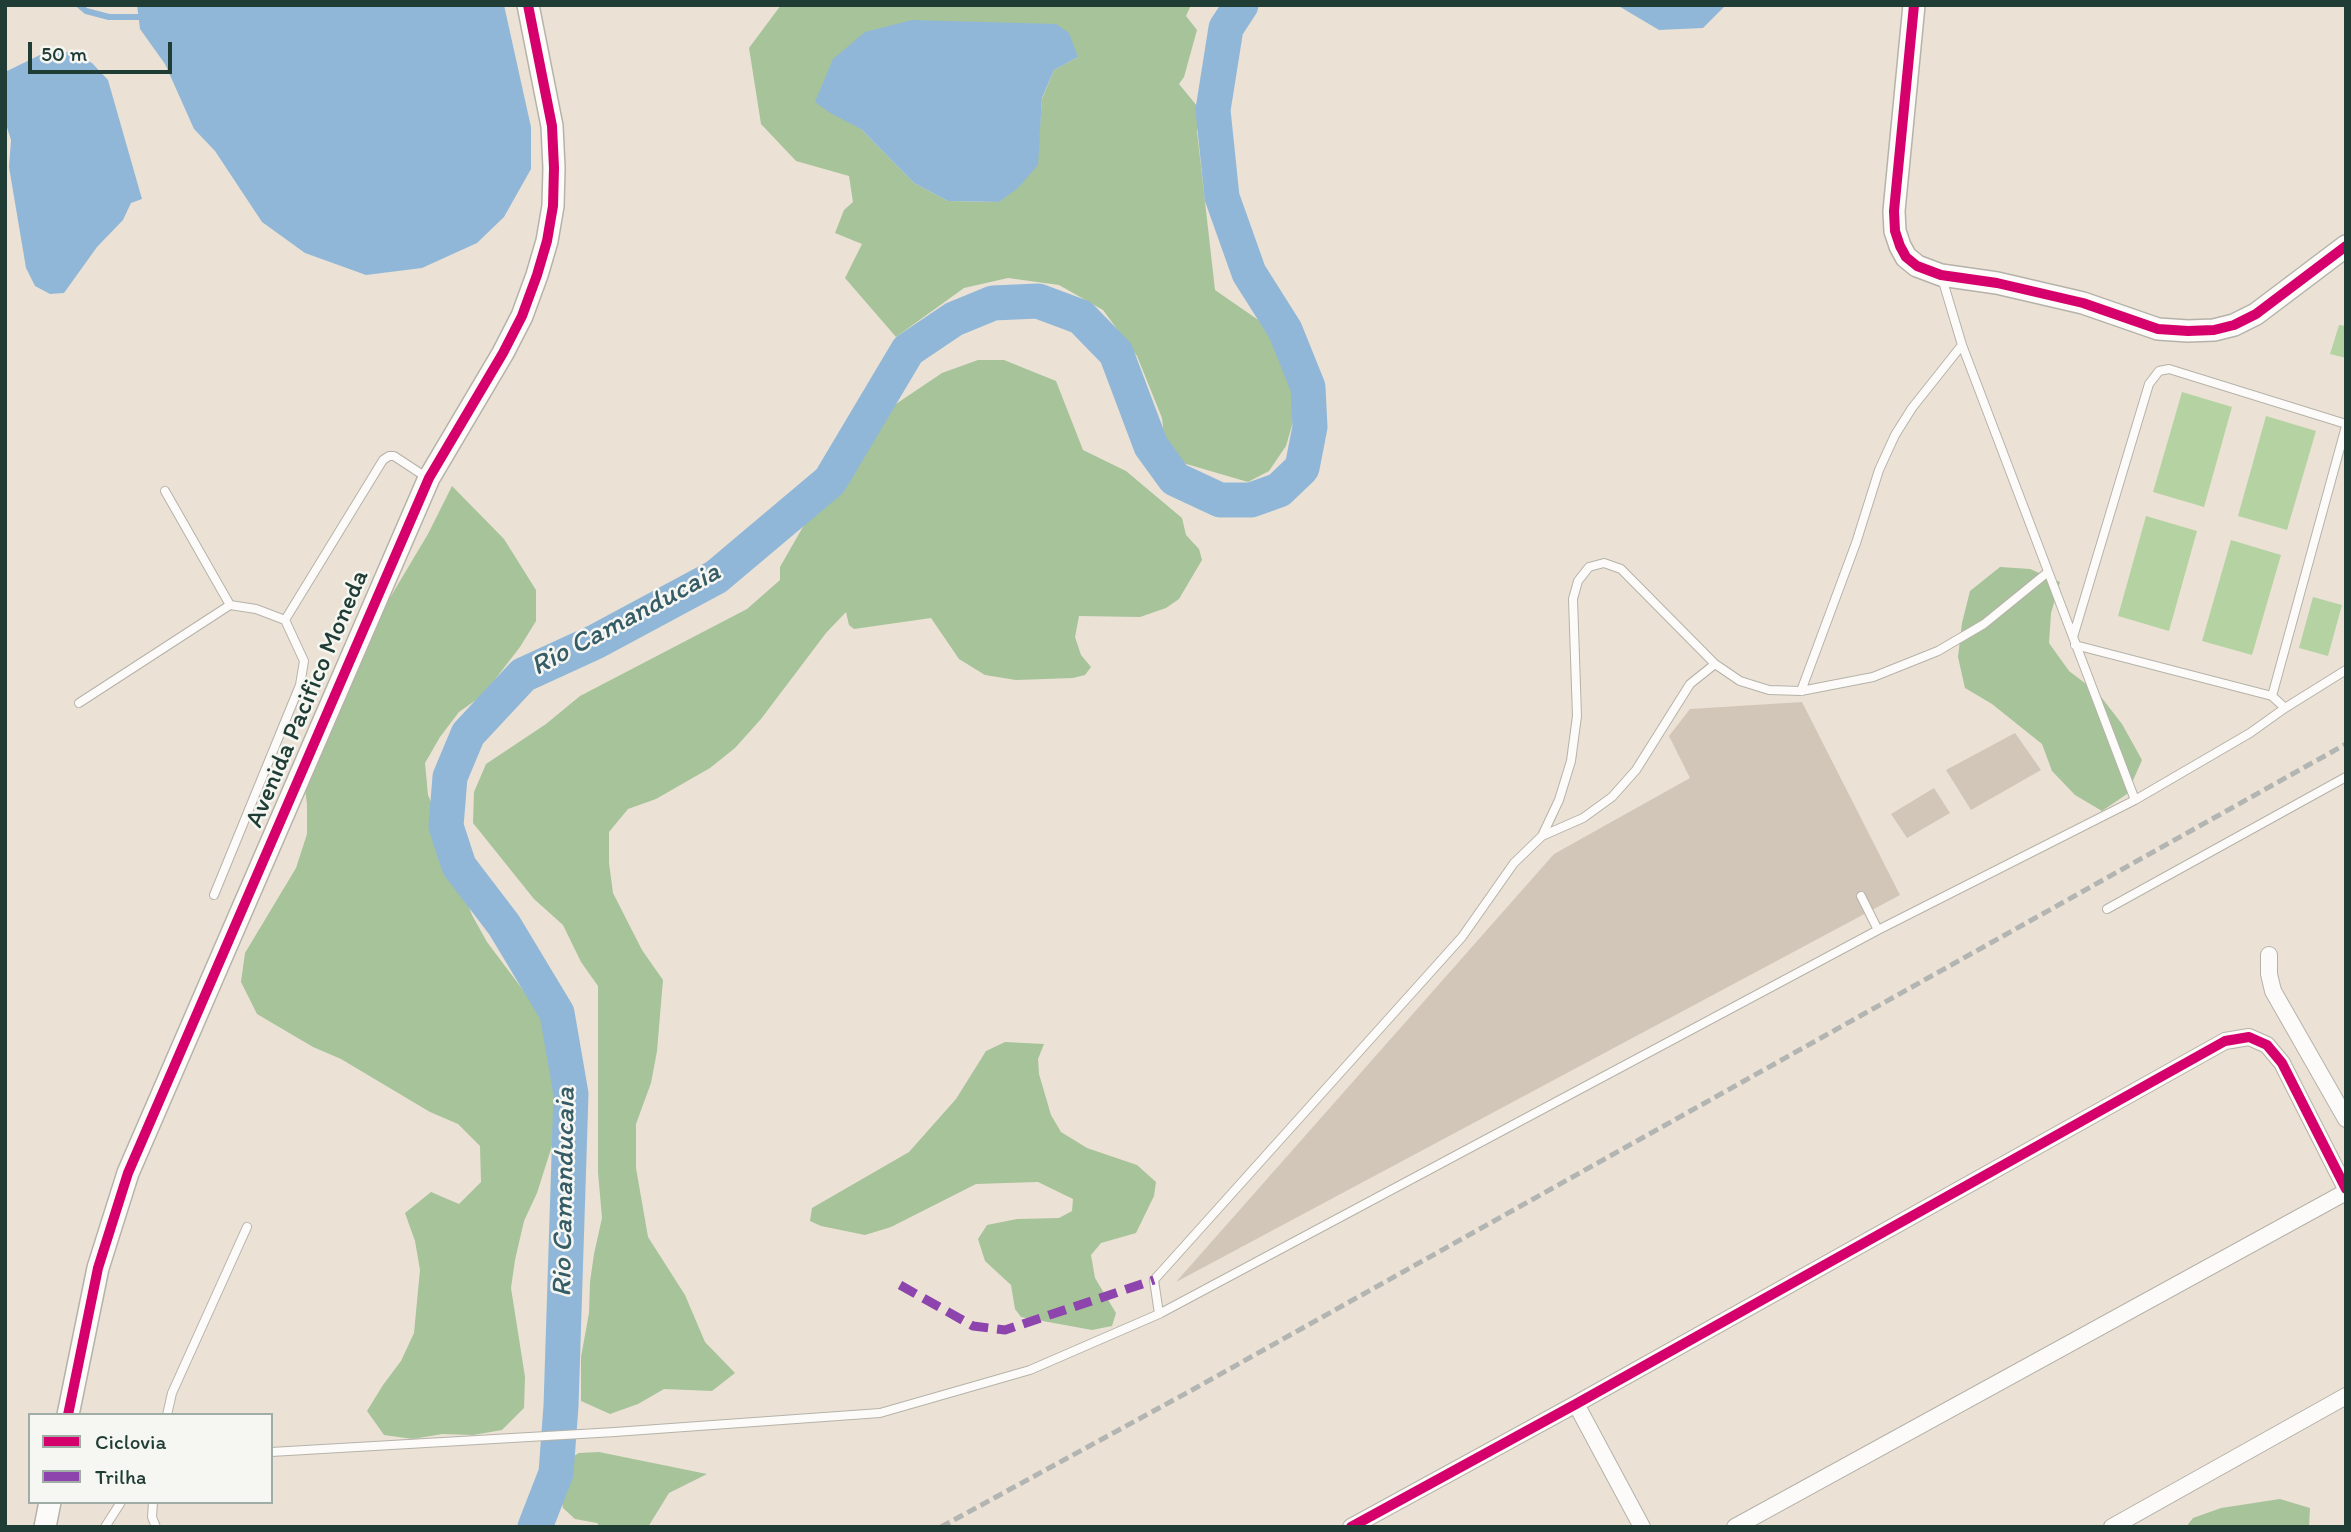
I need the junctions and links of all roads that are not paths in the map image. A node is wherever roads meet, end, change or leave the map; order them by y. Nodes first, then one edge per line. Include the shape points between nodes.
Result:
1 (528, 5) edge
2 (1914, 5) edge
3 (2346, 246) edge
4 (1941, 275) junction
5 (1962, 345) junction
6 (2346, 425) edge
7 (429, 478) junction
8 (165, 491) dead end
9 (2048, 572) junction
10 (230, 605) junction
11 (285, 620) junction
12 (2074, 642) junction
13 (1715, 664) junction
14 (2346, 670) edge
15 (1801, 691) junction
16 (2272, 696) junction
17 (79, 703) dead end
18 (2285, 708) junction
19 (2346, 777) edge
20 (2136, 800) junction
21 (1542, 836) junction
22 (214, 895) dead end
23 (1861, 895) dead end
24 (2107, 909) dead end
25 (1878, 930) junction
26 (2269, 955) dead end
27 (2346, 1119) edge
28 (2346, 1191) edge
29 (247, 1227) dead end
30 (1159, 1314) junction
31 (2346, 1396) edge
32 (1576, 1405) junction
33 (68, 1413) edge
34 (167, 1413) edge
35 (273, 1452) edge
36 (50, 1504) edge
37 (120, 1504) edge
38 (153, 1504) edge
39 (45, 1527) edge
40 (105, 1527) edge
41 (156, 1527) edge
42 (1351, 1527) edge
43 (1642, 1527) edge
44 (1735, 1527) edge
45 (2112, 1527) edge

1 - 7 street, Avenida Pacifico Moneda via 552,126 553,206 547,241 522,316
2 - 4 street via 1895,231 1906,257 1917,267
3 - 4 street via 2256,314 2214,330 2158,328 2032,290
4 - 5 lane
5 - 9 lane
5 - 15 lane via 1895,435
6 - 12 lane via 2169,369 2159,371 2149,384
6 - 16 lane
7 - 11 lane via 394,456 383,460
7 - 33 street, Avenida Pacifico Moneda via 128,1174 98,1268
8 - 10 lane
9 - 12 lane
9 - 15 lane via 1984,624 1938,651 1872,677
10 - 11 lane
10 - 17 lane
11 - 22 lane via 304,661 300,685
12 - 16 lane
12 - 20 lane
13 - 15 lane via 1759,687
13 - 21 lane via 1690,684 1636,770 1612,797 1583,818
13 - 21 lane via 1621,569 1604,563 1589,567 1578,581 1573,599 1577,716 1571,761
14 - 18 lane
16 - 18 lane
18 - 20 lane
19 - 24 lane
20 - 25 lane
21 - 30 lane via 1508,872 1462,937 1154,1280
23 - 25 lane
25 - 30 lane
26 - 27 street via 2273,990
28 - 32 street via 2282,1063 2267,1045 2249,1037 2225,1041
28 - 44 street
29 - 34 lane via 172,1393
30 - 35 lane via 1030,1370 880,1413
31 - 45 street
32 - 42 street
32 - 43 street
36 - 39 street
37 - 40 lane
38 - 41 lane

